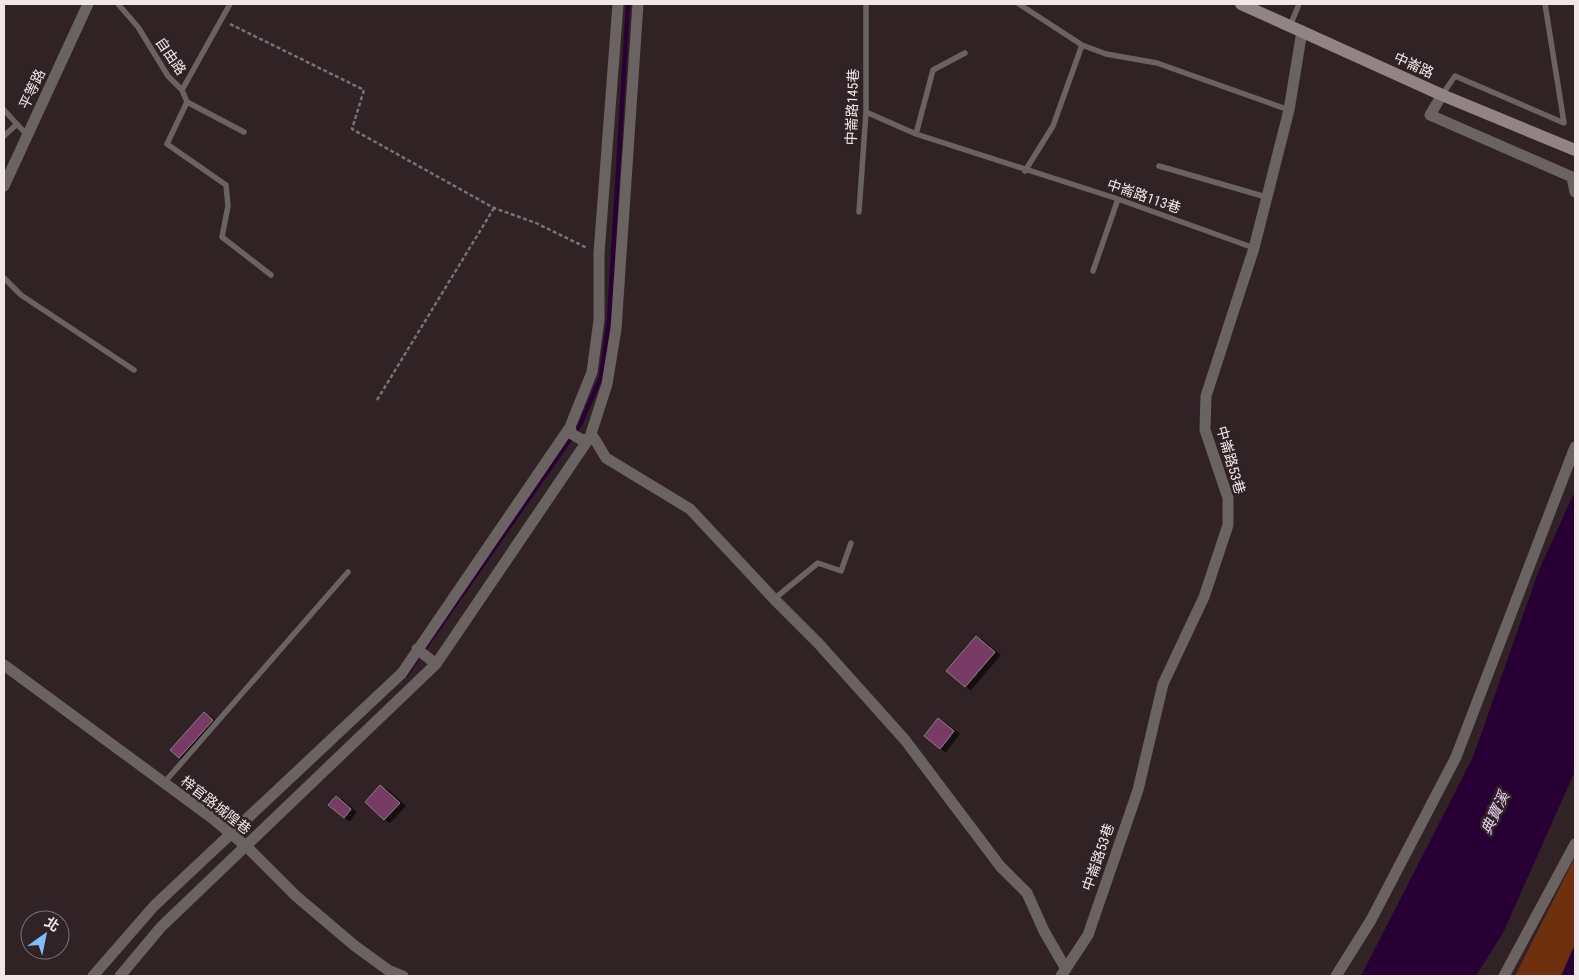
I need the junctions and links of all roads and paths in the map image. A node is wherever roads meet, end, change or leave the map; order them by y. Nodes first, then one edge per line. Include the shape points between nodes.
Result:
1 (88, 4) edge
2 (118, 4) edge
3 (230, 4) edge
4 (618, 4) edge
5 (638, 4) edge
6 (866, 4) edge
7 (1019, 4) edge
8 (1242, 4) edge
9 (1300, 4) edge
10 (1545, 4) edge
11 (220, 18) junction
12 (1290, 26) junction
13 (1302, 31) junction
14 (1082, 45) junction
15 (965, 53) dead end
16 (616, 70) junction
17 (633, 70) junction
18 (182, 90) junction
19 (1442, 95) junction
20 (187, 102) junction
21 (4, 110) edge
22 (1288, 110) junction
23 (866, 112) junction
24 (18, 124) junction
25 (244, 132) dead end
26 (916, 134) junction
27 (27, 135) junction
28 (4, 136) edge
29 (1575, 150) edge
30 (1159, 166) dead end
31 (1025, 171) junction
32 (4, 186) edge
33 (1575, 192) edge
34 (1266, 198) junction
35 (1118, 200) junction
36 (494, 208) junction
37 (859, 212) dead end
38 (1254, 248) junction
39 (598, 253) junction
40 (1093, 270) dead end
41 (271, 275) dead end
42 (4, 278) edge
43 (134, 370) dead end
44 (377, 400) dead end
45 (571, 431) junction
46 (586, 439) junction
47 (1575, 447) edge
48 (851, 543) dead end
49 (348, 572) dead end
50 (774, 599) junction
51 (419, 651) junction
52 (435, 663) junction
53 (4, 665) edge
54 (164, 784) junction
55 (230, 834) junction
56 (1575, 844) edge
57 (246, 847) junction
58 (1063, 972) edge
59 (93, 976) edge
60 (120, 976) edge
61 (403, 976) edge
62 (1336, 976) edge
63 (1504, 976) edge

1 - 27 street, 平等路
2 - 18 lane, 自由路 via 138,27 168,76
3 - 11 lane, 自由路
4 - 16 street
5 - 17 street
6 - 23 lane, 中崙路145巷
7 - 14 lane
8 - 12 street, 中崙路
9 - 12 lane
10 - 19 lane via 1564,123 1455,76
11 - 18 lane, 自由路
11 - 36 path via 364,90 352,129
12 - 13 street, 中崙路
13 - 19 street, 中崙路
13 - 22 street, 中崙路53巷
14 - 22 lane via 1106,54 1157,63
14 - 31 lane via 1053,126
15 - 26 lane via 933,70
16 - 17 street
16 - 39 street
17 - 46 street via 616,328 608,384
18 - 20 lane
19 - 29 street, 中崙路
19 - 33 street via 1430,115 1572,177
20 - 25 lane
20 - 41 lane via 167,144 226,185 228,206 222,237
21 - 24 lane
22 - 34 street, 中崙路53巷
23 - 26 lane, 中崙路113巷
23 - 37 lane, 中崙路145巷
24 - 27 lane
24 - 28 lane
26 - 31 lane, 中崙路113巷
27 - 32 street, 平等路
30 - 34 lane
31 - 35 lane, 中崙路113巷
34 - 38 street, 中崙路53巷
35 - 38 lane, 中崙路113巷
35 - 40 lane
36 - 39 path
36 - 44 path
38 - 58 street, 中崙路53巷 via 1206,396 1205,430 1228,498 1228,525 1204,597 1164,684 1138,790 1088,936
39 - 45 street via 599,320 592,372
42 - 43 lane via 21,295
45 - 46 street
45 - 51 street
46 - 50 street via 594,438 606,458 690,509
46 - 52 street
47 - 62 street via 1456,757 1371,920
48 - 50 lane via 841,571 818,563
49 - 54 lane
50 - 58 street via 905,740 1000,866 1027,893
51 - 52 street
51 - 55 street via 402,674
52 - 57 street
53 - 54 street, 梓官路城隍巷
54 - 55 street, 梓官路城隍巷
55 - 57 street, 梓官路城隍巷
55 - 59 street via 154,906
56 - 63 street
57 - 60 street via 161,927
57 - 61 street, 梓官路城隍巷 via 296,896 348,939 388,970

